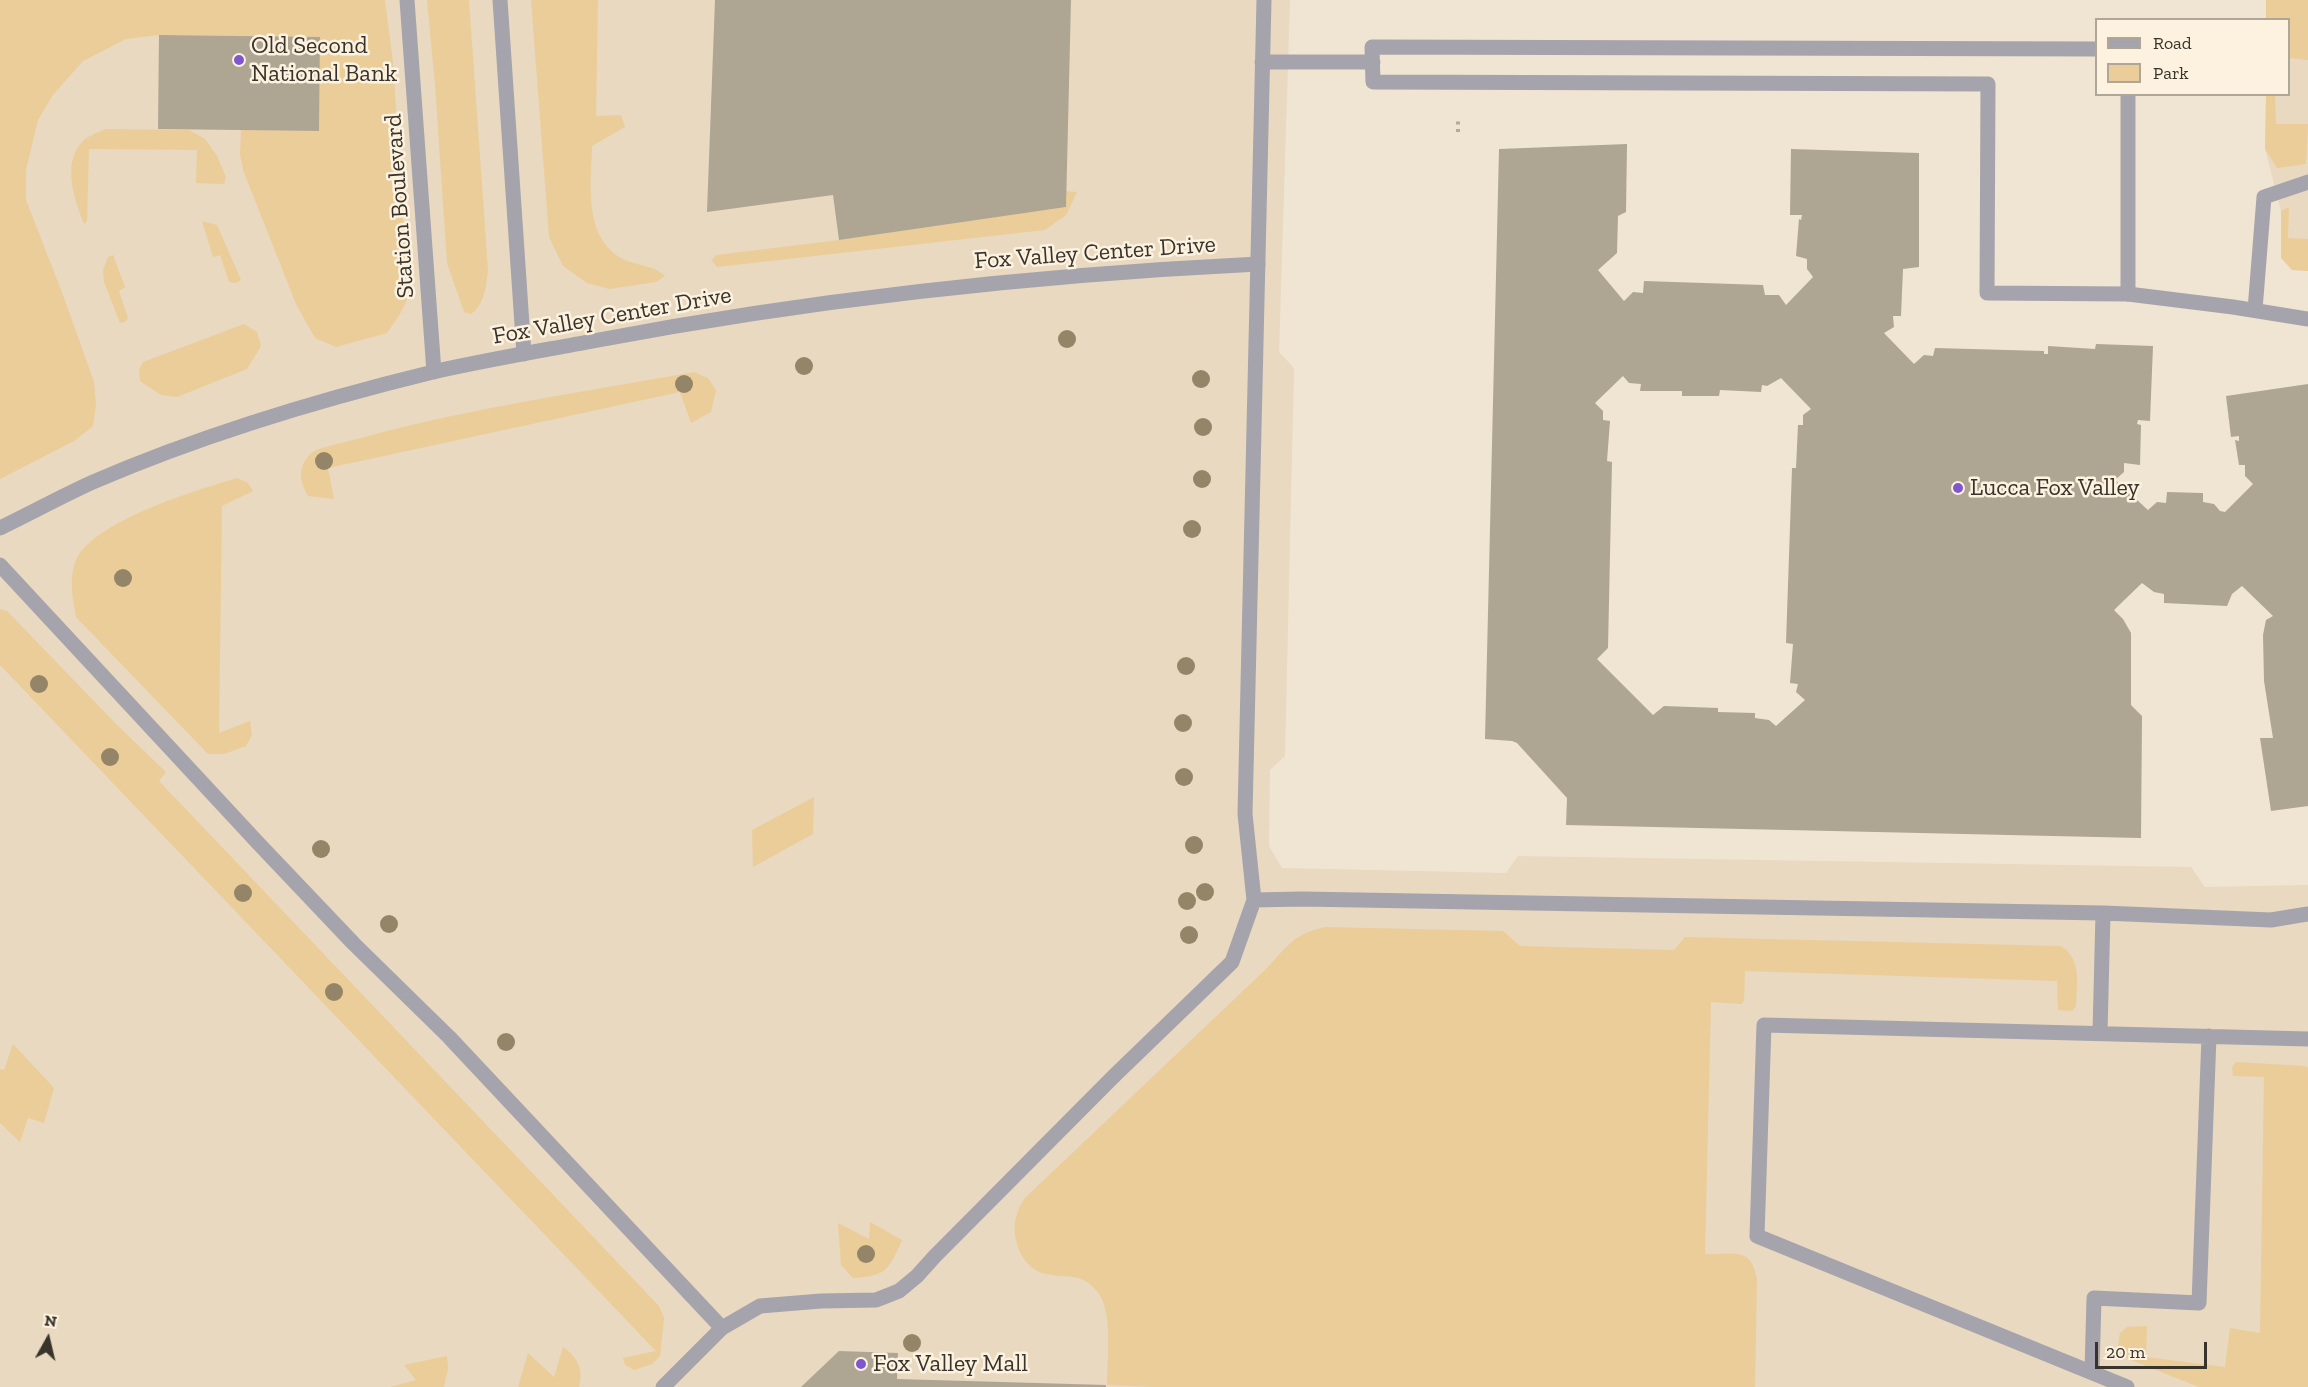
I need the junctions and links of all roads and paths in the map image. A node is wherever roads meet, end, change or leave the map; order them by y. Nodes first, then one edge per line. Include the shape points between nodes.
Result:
1 (407, 0) edge
2 (500, 0) edge
3 (1264, 0) edge
4 (2095, 49) edge
5 (1262, 62) junction
6 (1372, 62) junction
7 (2128, 96) edge
8 (1458, 122) dead end
9 (1458, 132) dead end
10 (2308, 182) edge
11 (1258, 264) junction
12 (2128, 294) junction
13 (2255, 310) junction
14 (2308, 319) edge
15 (524, 354) junction
16 (434, 372) junction
17 (0, 528) edge
18 (0, 565) edge
19 (1254, 900) junction
20 (2103, 913) junction
21 (2308, 914) edge
22 (2100, 1033) junction
23 (2209, 1036) junction
24 (2308, 1039) edge
25 (722, 1328) junction
26 (2092, 1372) junction
27 (663, 1387) edge
28 (2127, 1387) edge

1 - 16 street, Station Boulevard
2 - 15 street
3 - 5 street
4 - 6 street via 1372,47
5 - 6 street
5 - 11 street
6 - 12 street via 1372,82 1988,84 1987,293
7 - 12 street
8 - 9 path
10 - 13 street via 2264,196
11 - 15 street, Fox Valley Center Drive via 1114,272 937,289 700,321
11 - 19 street via 1245,814
12 - 13 street
13 - 14 street
15 - 16 street, Fox Valley Center Drive
16 - 17 street, Fox Valley Center Drive via 214,436 94,482
18 - 25 street via 275,861 449,1037
19 - 20 street
19 - 25 street via 1232,962 917,1276 876,1300 760,1306
20 - 21 street via 2271,920
20 - 22 street
22 - 23 street
22 - 26 street via 1764,1025 1757,1236
23 - 24 street
23 - 26 street via 2199,1303 2094,1298
25 - 27 street
26 - 28 street

